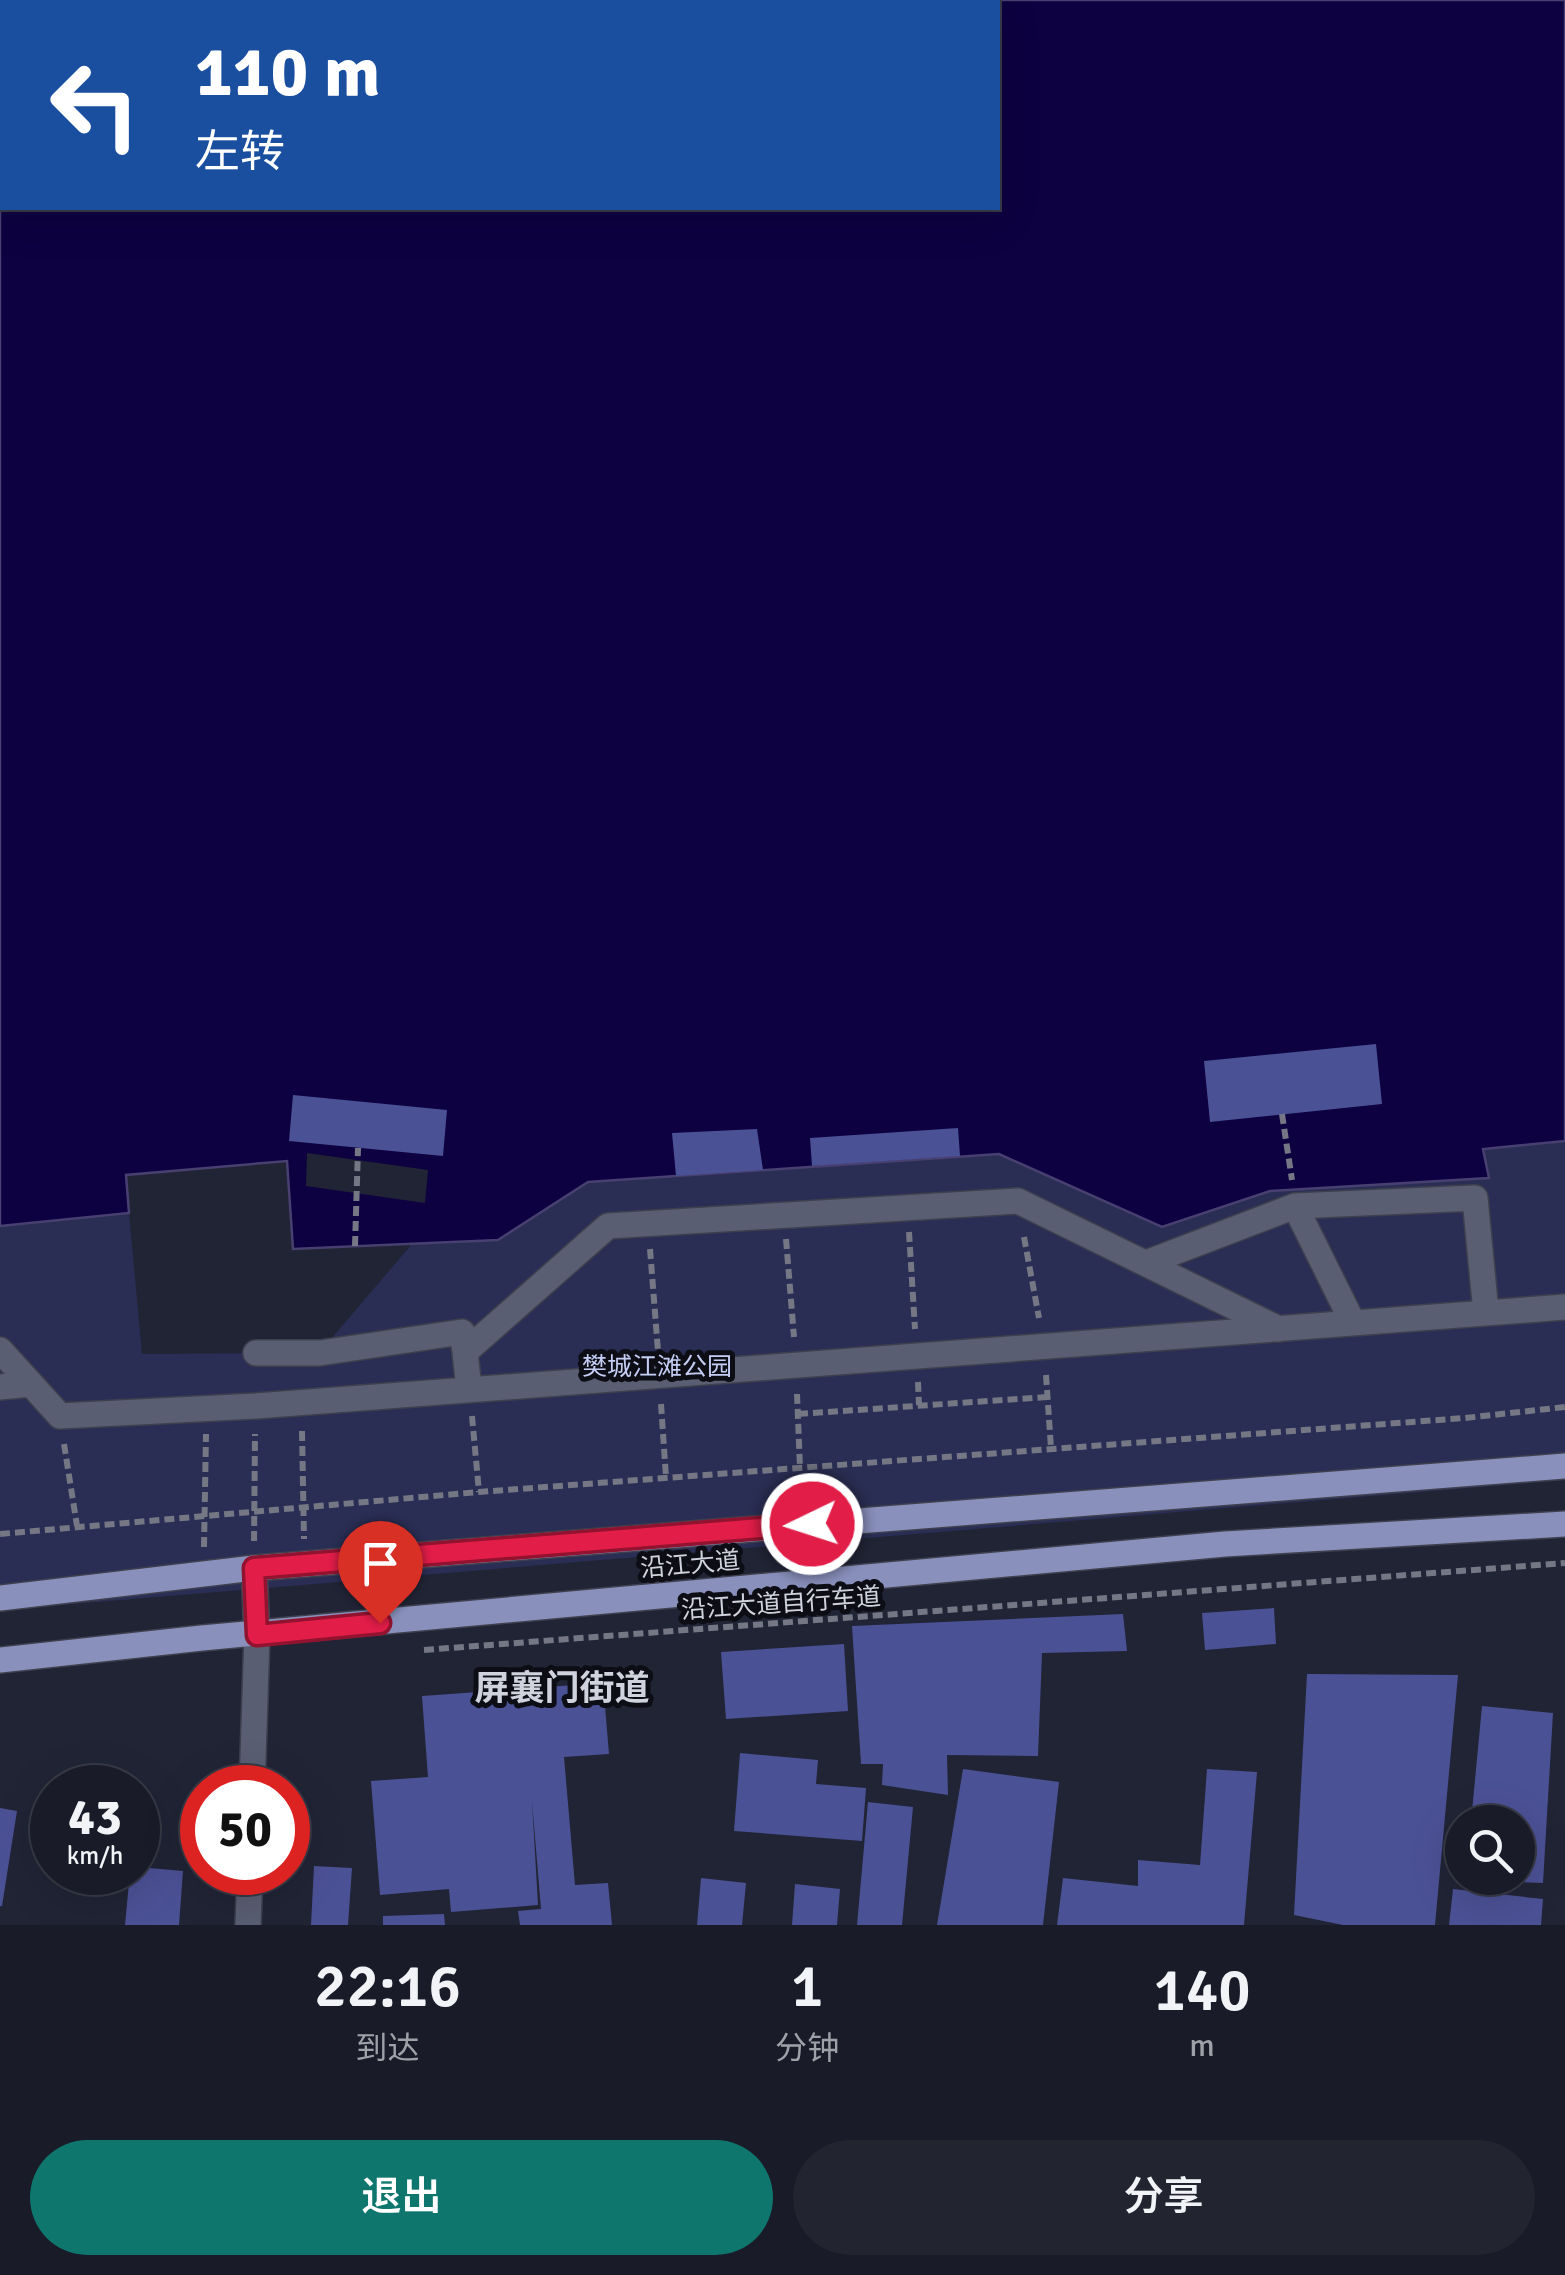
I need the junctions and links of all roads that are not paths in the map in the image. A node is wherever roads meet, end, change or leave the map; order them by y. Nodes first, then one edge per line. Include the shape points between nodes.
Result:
1 (1296, 1206) junction
2 (1146, 1264) junction
3 (1565, 1307) edge
4 (1486, 1313) junction
5 (1353, 1323) junction
6 (1279, 1328) junction
7 (0, 1350) edge
8 (464, 1352) junction
9 (256, 1354) dead end
10 (30, 1384) junction
11 (0, 1387) edge
12 (469, 1390) junction
13 (1565, 1466) edge
14 (1565, 1524) edge
15 (254, 1568) junction
16 (0, 1598) edge
17 (257, 1635) junction
18 (0, 1660) edge
19 (253, 1765) edge
20 (249, 1895) edge
21 (248, 1925) edge

1 - 2 street
1 - 4 street via 1475,1198
1 - 5 street
2 - 6 street
2 - 8 street via 1018,1200 608,1226
3 - 4 street
4 - 5 street
5 - 6 street
6 - 12 street
7 - 10 street
8 - 9 street via 462,1332 320,1354
8 - 12 street
10 - 11 street
10 - 12 street via 60,1416
13 - 15 main road, 沿江大道
14 - 17 main road, 沿江大道 via 1226,1544
15 - 16 main road, 沿江大道
15 - 17 street
17 - 18 main road, 沿江大道
17 - 19 street
20 - 21 street

